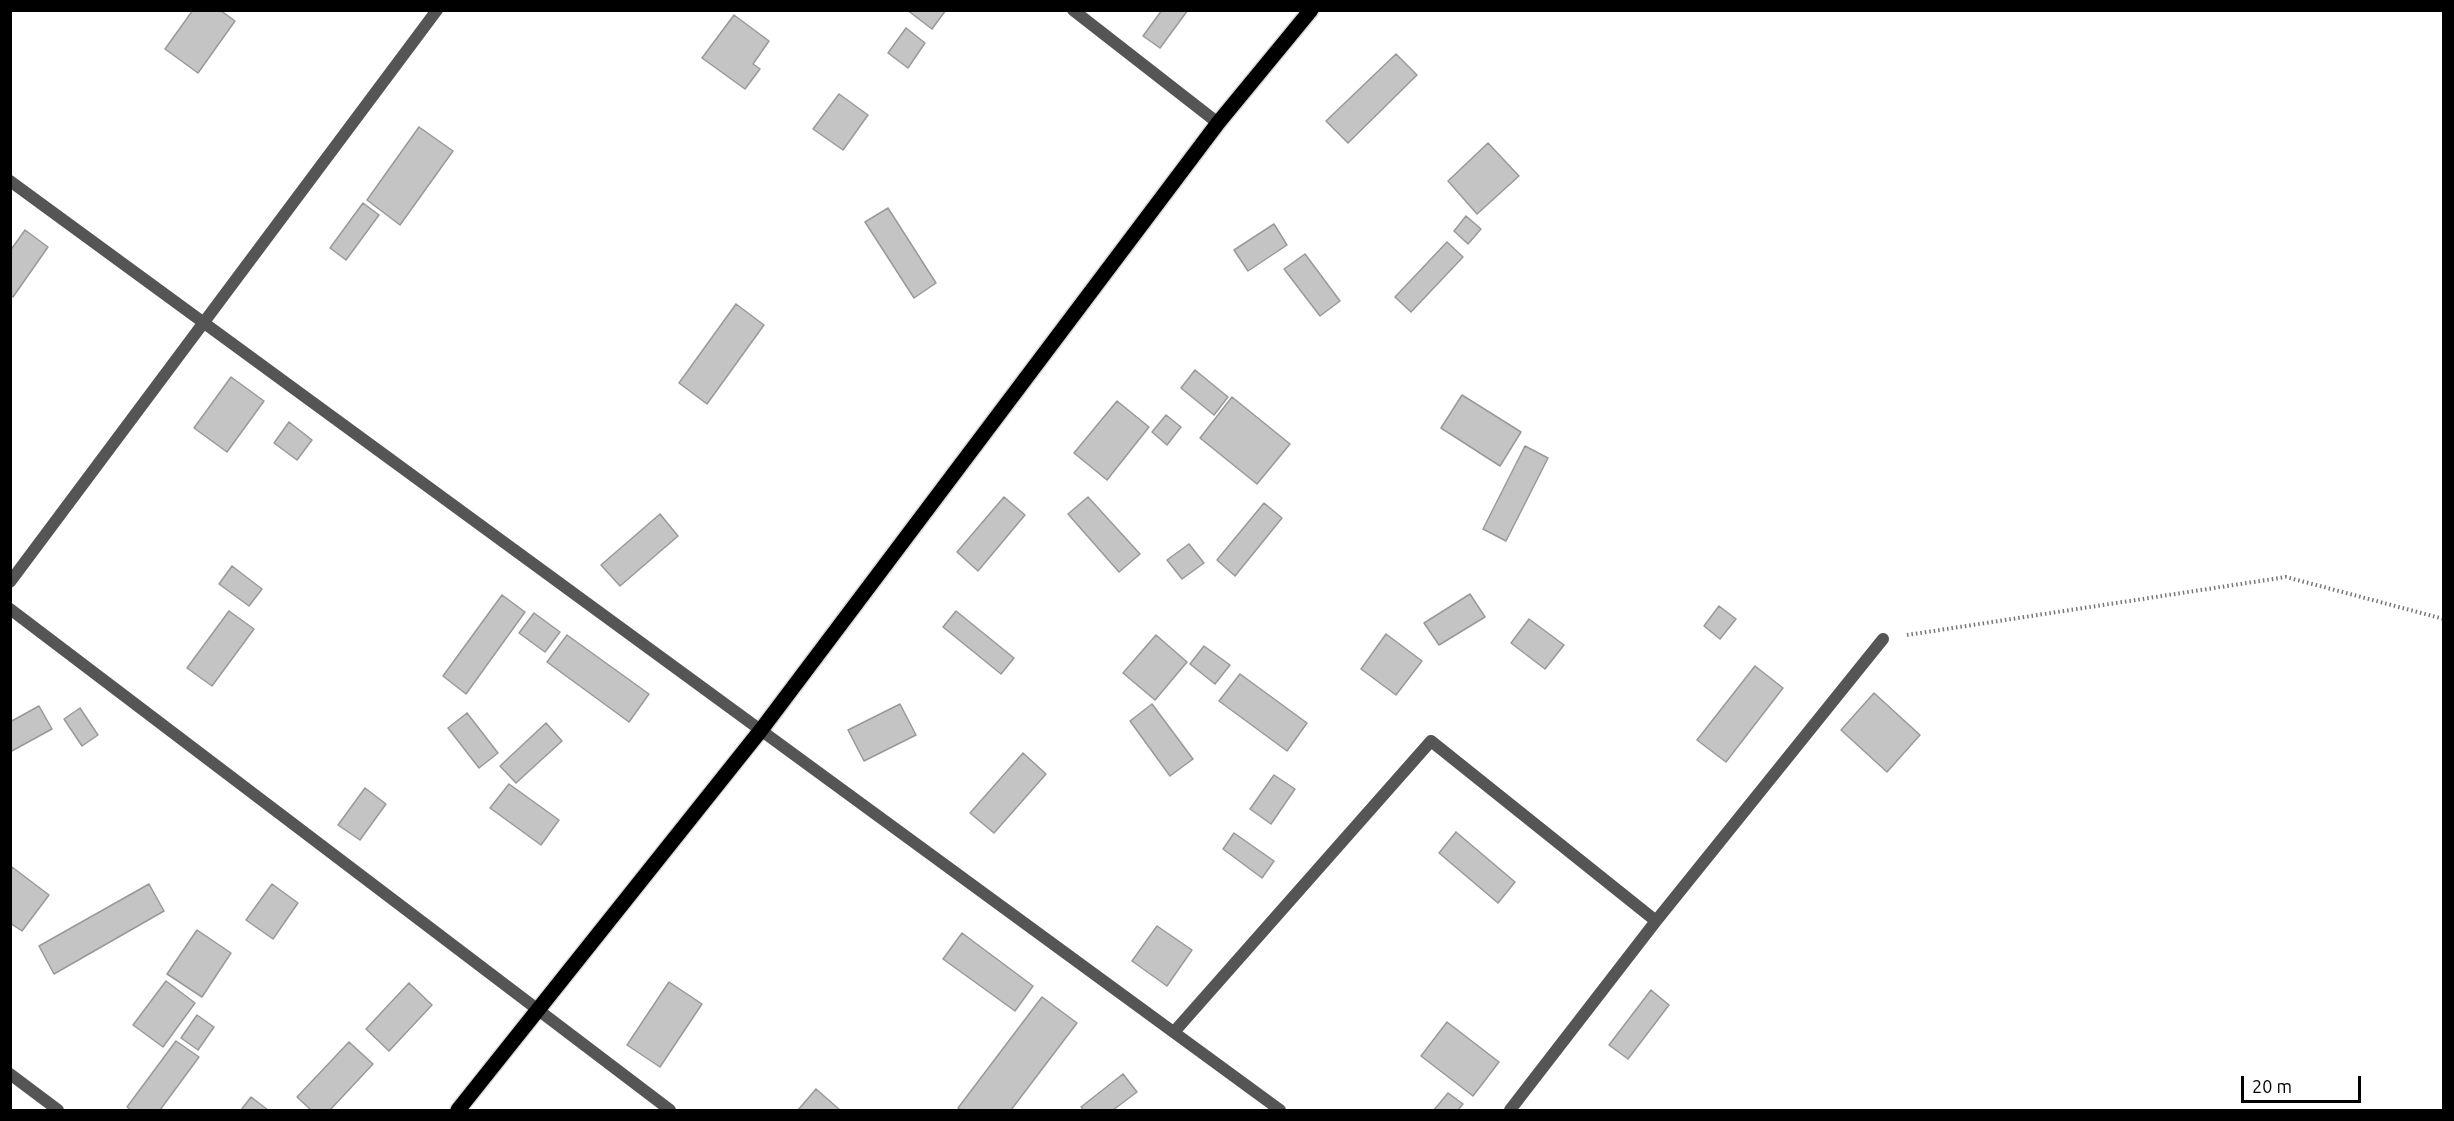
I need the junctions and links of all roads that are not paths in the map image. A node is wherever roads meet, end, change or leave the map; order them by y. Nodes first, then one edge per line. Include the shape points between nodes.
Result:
1 (437, 10) edge
2 (1073, 10) edge
3 (1311, 10) edge
4 (1218, 123) junction
5 (10, 181) edge
6 (204, 323) junction
7 (10, 582) edge
8 (10, 609) edge
9 (1883, 639) road end
10 (761, 730) junction
11 (1656, 921) junction
12 (538, 1010) junction
13 (1174, 1032) junction
14 (10, 1074) edge
15 (58, 1110) edge
16 (458, 1110) edge
17 (670, 1110) edge
18 (1280, 1110) edge
19 (1510, 1110) edge

1 - 6 street
2 - 4 street
3 - 4 main road
4 - 10 main road
5 - 6 street
6 - 7 street
6 - 10 street
8 - 12 street
9 - 11 street
10 - 12 main road
10 - 13 street
11 - 13 street via 1431,741
11 - 19 street
12 - 16 main road
12 - 17 street
13 - 18 street
14 - 15 street

